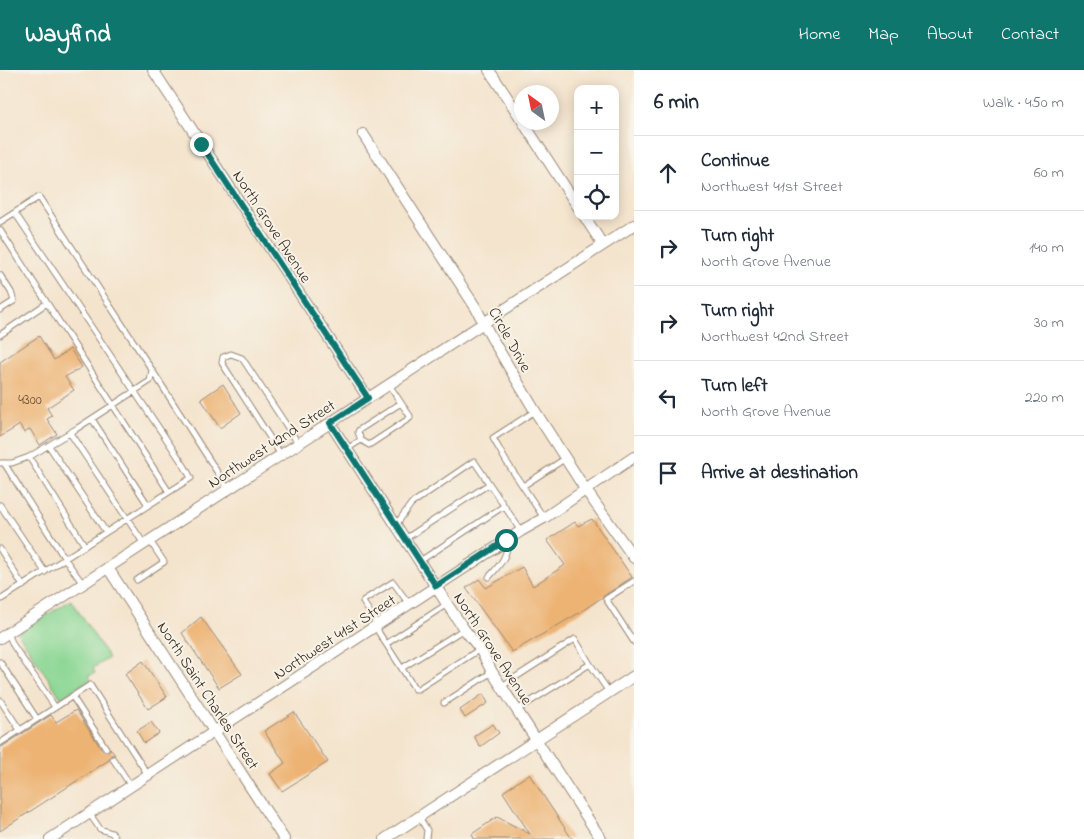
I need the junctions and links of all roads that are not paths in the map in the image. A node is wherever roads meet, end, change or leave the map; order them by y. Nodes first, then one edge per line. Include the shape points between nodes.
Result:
1 (153, 70) edge
2 (489, 70) edge
3 (514, 109) edge
4 (528, 130) edge
5 (363, 134) dead end
6 (574, 200) edge
7 (15, 212) junction
8 (587, 220) edge
9 (0, 222) edge
10 (634, 225) edge
11 (0, 230) edge
12 (603, 245) junction
13 (0, 275) edge
14 (47, 303) junction
15 (0, 310) edge
16 (484, 323) junction
17 (0, 335) edge
18 (152, 370) junction
19 (388, 385) junction
20 (134, 391) junction
21 (368, 398) junction
22 (401, 403) junction
23 (112, 406) junction
24 (535, 411) junction
25 (92, 419) junction
26 (330, 423) junction
27 (70, 433) junction
28 (360, 440) junction
29 (298, 444) junction
30 (49, 446) junction
31 (346, 449) junction
32 (281, 455) junction
33 (634, 457) edge
34 (29, 458) junction
35 (566, 458) junction
36 (2, 463) edge
37 (489, 484) junction
38 (523, 486) junction
39 (228, 489) junction
40 (585, 489) junction
41 (169, 492) junction
42 (0, 505) edge
43 (148, 505) junction
44 (504, 506) junction
45 (128, 518) junction
46 (544, 518) junction
47 (396, 526) junction
48 (520, 530) junction
49 (106, 532) junction
50 (405, 539) junction
51 (506, 540) junction
52 (147, 542) junction
53 (85, 546) junction
54 (0, 549) edge
55 (634, 558) edge
56 (65, 559) junction
57 (420, 561) junction
58 (108, 568) junction
59 (45, 572) junction
60 (489, 577) dead end
61 (137, 580) dead end
62 (634, 581) edge
63 (83, 584) junction
64 (23, 586) junction
65 (436, 586) junction
66 (1, 598) edge
67 (409, 604) junction
68 (447, 604) junction
69 (376, 626) junction
70 (464, 630) junction
71 (4, 636) edge
72 (634, 642) edge
73 (386, 644) junction
74 (480, 649) junction
75 (0, 662) edge
76 (590, 664) junction
77 (402, 668) junction
78 (492, 672) junction
79 (634, 676) edge
80 (502, 686) junction
81 (609, 693) junction
82 (72, 696) junction
83 (0, 700) edge
84 (444, 703) dead end
85 (55, 707) junction
86 (517, 710) junction
87 (37, 719) junction
88 (20, 730) junction
89 (214, 732) junction
90 (537, 740) junction
91 (0, 742) edge
92 (106, 748) dead end
93 (113, 759) dead end
94 (148, 774) junction
95 (130, 786) junction
96 (89, 813) junction
97 (419, 817) junction
98 (50, 839) edge
99 (116, 839) edge
100 (284, 839) edge
101 (385, 839) edge
102 (426, 839) edge
103 (601, 839) edge

1 - 21 street, North Grove Avenue
2 - 3 street
4 - 6 street
5 - 16 street, Circle Drive
7 - 9 lane
7 - 18 lane via 38,197
7 - 20 lane
8 - 12 street
10 - 12 street, Northwest 42nd Street
11 - 14 lane
12 - 16 street, Northwest 42nd Street
13 - 15 lane via 14,300
14 - 17 lane
14 - 23 lane
16 - 19 street, Northwest 42nd Street
16 - 24 street, Circle Drive
18 - 20 lane via 150,381
18 - 39 lane
19 - 21 street, Northwest 42nd Street
19 - 22 lane
20 - 23 lane
20 - 41 lane via 191,478
21 - 26 street, Northwest 42nd Street
22 - 28 lane via 360,430
22 - 28 lane via 410,418 369,445
23 - 25 lane
23 - 41 lane
24 - 35 street, Circle Drive
24 - 38 lane via 493,438
25 - 27 lane
25 - 43 lane
26 - 29 street, Northwest 42nd Street
26 - 31 street, North Grove Avenue
27 - 30 lane
27 - 45 lane
28 - 31 lane
29 - 32 street, Northwest 42nd Street
29 - 32 lane via 242,358 231,354 223,357 222,363
30 - 34 lane
30 - 49 lane
31 - 47 street, North Grove Avenue
32 - 39 street, Northwest 42nd Street
33 - 40 street, Northwest 41st Street
34 - 36 lane
34 - 53 lane
35 - 38 lane
35 - 40 street, Circle Drive
36 - 56 lane
37 - 44 lane
37 - 47 lane via 474,461 411,504
37 - 50 lane
38 - 46 lane
39 - 52 street, Northwest 42nd Street
40 - 46 street, Northwest 41st Street
40 - 55 street, Circle Drive
41 - 43 lane
42 - 59 lane
43 - 45 lane
44 - 48 lane
44 - 57 lane
45 - 49 lane
45 - 52 lane
46 - 48 street, Northwest 41st Street
47 - 50 street, North Grove Avenue
48 - 51 street, Northwest 41st Street
49 - 53 lane
50 - 57 street, North Grove Avenue
51 - 60 lane via 505,556
51 - 65 street, Northwest 41st Street
52 - 58 street, Northwest 42nd Street
52 - 61 lane via 164,562
53 - 56 lane
54 - 64 lane
56 - 59 lane
56 - 63 lane
57 - 65 street, North Grove Avenue
58 - 63 street, Northwest 42nd Street
58 - 89 street, North Saint Charles Street
59 - 64 lane
62 - 72 lane via 606,599
63 - 71 street, Northwest 42nd Street
64 - 66 lane
65 - 67 street, Northwest 41st Street
65 - 68 street, North Grove Avenue
67 - 69 street, Northwest 41st Street
67 - 69 lane via 393,582 364,600
68 - 70 street, North Grove Avenue
68 - 73 lane
69 - 73 lane
69 - 89 street, Northwest 41st Street
70 - 74 street, North Grove Avenue
70 - 77 lane
71 - 85 lane
73 - 77 lane
74 - 77 lane via 418,689
74 - 78 street, North Grove Avenue
75 - 87 lane
76 - 80 lane via 574,639
76 - 81 lane
76 - 86 lane
78 - 80 street, North Grove Avenue
78 - 84 lane
79 - 81 street
80 - 86 street, North Grove Avenue
81 - 90 street
82 - 85 lane
82 - 92 lane
82 - 94 lane via 90,685
83 - 88 lane
85 - 87 lane
86 - 90 street, North Grove Avenue
87 - 88 lane
88 - 91 lane
89 - 94 street, Northwest 41st Street
89 - 100 street, North Saint Charles Street
90 - 97 street
90 - 103 street, North Grove Avenue
93 - 95 lane
94 - 95 street, Northwest 41st Street
95 - 96 street, Northwest 41st Street
96 - 98 street, Northwest 41st Street
96 - 99 lane via 100,830 112,833
97 - 101 street
97 - 102 lane via 427,830

